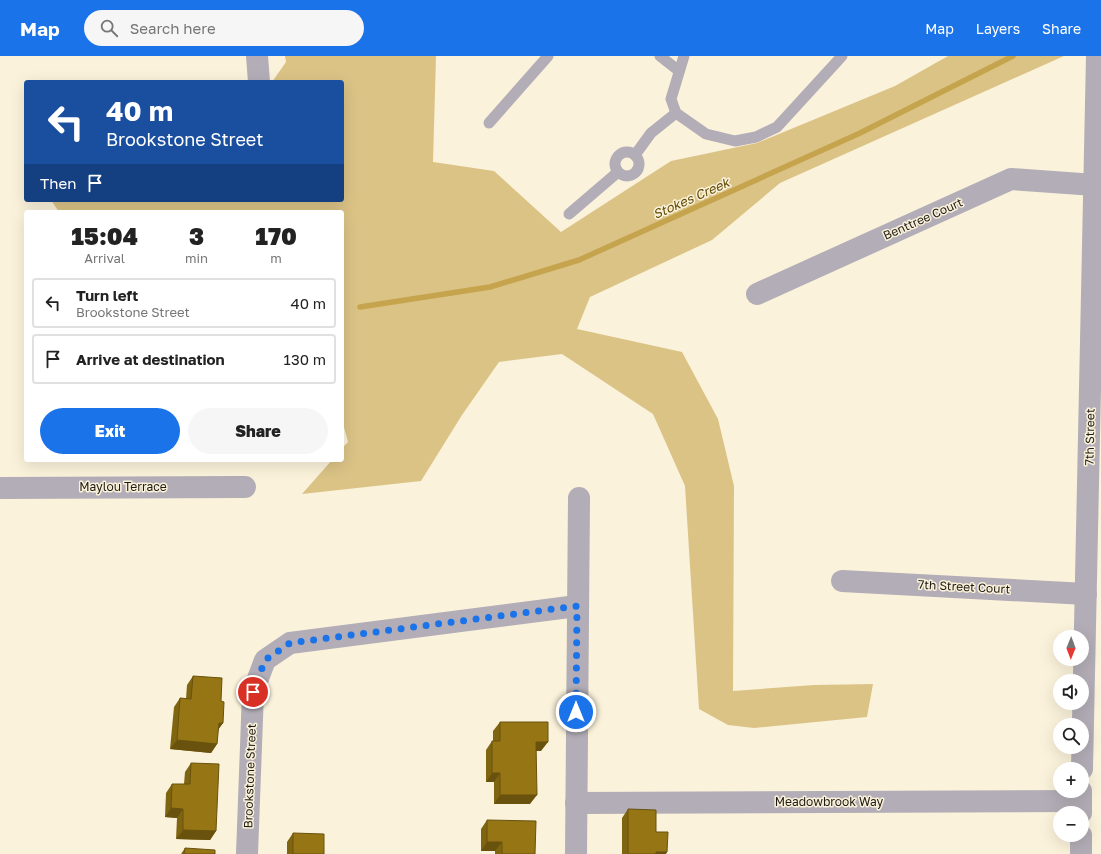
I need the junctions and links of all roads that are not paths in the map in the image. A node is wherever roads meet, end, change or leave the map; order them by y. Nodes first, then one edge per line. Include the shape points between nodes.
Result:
1 (257, 56) edge
2 (548, 56) edge
3 (660, 56) edge
4 (684, 56) edge
5 (842, 56) edge
6 (1097, 56) edge
7 (679, 71) junction
8 (259, 80) edge
9 (676, 114) junction
10 (489, 123) dead end
11 (635, 155) junction
12 (618, 172) junction
13 (1095, 185) junction
14 (569, 214) dead end
15 (758, 294) dead end
16 (245, 487) dead end
17 (0, 488) edge
18 (578, 498) dead end
19 (842, 581) dead end
20 (1086, 594) junction
21 (577, 606) junction
22 (1082, 762) edge
23 (1081, 802) edge
24 (576, 803) junction
25 (1081, 842) edge
26 (247, 854) edge
27 (576, 854) edge
28 (1081, 854) edge

1 - 8 street
2 - 10 lane
3 - 7 lane
4 - 7 lane
5 - 9 lane via 778,128 756,137 735,141 706,134
6 - 13 street, 7th Street
7 - 9 lane via 671,99
9 - 11 lane via 651,133
11 - 12 lane via 628,152 620,154 615,164
11 - 12 lane via 639,164 636,172 627,176
12 - 14 lane
13 - 15 street, Benttree Court via 1011,179
13 - 20 street, 7th Street
16 - 17 street, Maylou Terrace
18 - 21 street
19 - 20 street, 7th Street Court
20 - 22 street, 7th Street
21 - 24 street
21 - 26 street, Brookstone Street via 290,643 265,660 253,692
23 - 24 street, Meadowbrook Way
24 - 27 street
25 - 28 street

